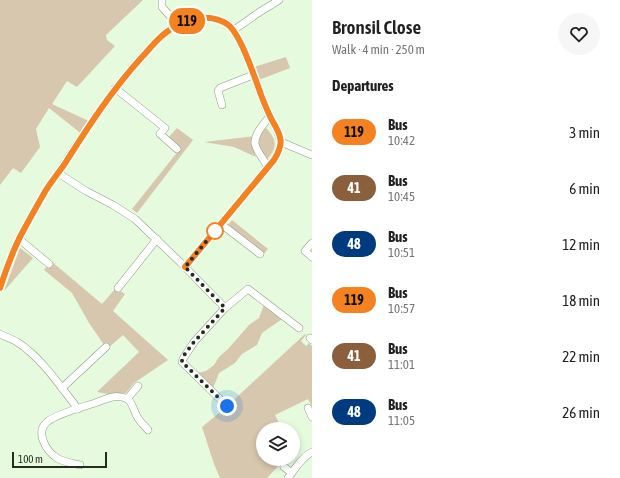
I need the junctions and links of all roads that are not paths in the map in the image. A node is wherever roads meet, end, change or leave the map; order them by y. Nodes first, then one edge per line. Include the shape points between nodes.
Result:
1 (162, 0) edge
2 (279, 0) edge
3 (178, 25) junction
4 (234, 30) junction
5 (253, 75) junction
6 (115, 88) junction
7 (222, 105) dead end
8 (270, 116) junction
9 (282, 142) junction
10 (176, 149) dead end
11 (312, 155) edge
12 (268, 167) junction
13 (58, 173) junction
14 (221, 224) junction
15 (19, 239) junction
16 (157, 239) junction
17 (312, 244) edge
18 (260, 254) dead end
19 (312, 257) edge
20 (48, 264) dead end
21 (185, 267) junction
22 (0, 288) edge
23 (118, 288) dead end
24 (225, 308) junction
25 (299, 328) dead end
26 (0, 334) edge
27 (106, 346) dead end
28 (138, 386) dead end
29 (62, 388) junction
30 (127, 399) junction
31 (227, 406) dead end
32 (78, 408) junction
33 (308, 408) dead end
34 (312, 417) edge
35 (148, 430) dead end
36 (312, 452) edge
37 (80, 465) dead end
38 (284, 467) dead end
39 (290, 476) edge

1 - 3 street via 162,7
2 - 4 street
3 - 4 street via 198,17 210,17 228,24
3 - 6 street via 164,34
4 - 5 street via 243,46
5 - 7 street via 220,88 218,91
5 - 8 street
6 - 10 street via 164,128 160,134
6 - 13 street
8 - 9 street
8 - 12 street via 257,134 255,144
9 - 11 street
9 - 12 street
12 - 14 street
13 - 15 street
13 - 16 street via 135,219
14 - 18 street
14 - 21 street
15 - 20 street
15 - 22 street
16 - 21 street
16 - 23 street
17 - 19 street via 306,251
21 - 24 street
24 - 25 street via 248,289
24 - 31 street via 194,342 182,358 182,362
26 - 29 street via 32,354
27 - 29 street
28 - 30 street
29 - 32 street
30 - 32 street via 113,397
30 - 35 street via 138,419
32 - 37 street via 48,420 42,428 42,434 46,446 57,458
33 - 34 street
36 - 39 street
38 - 39 street

